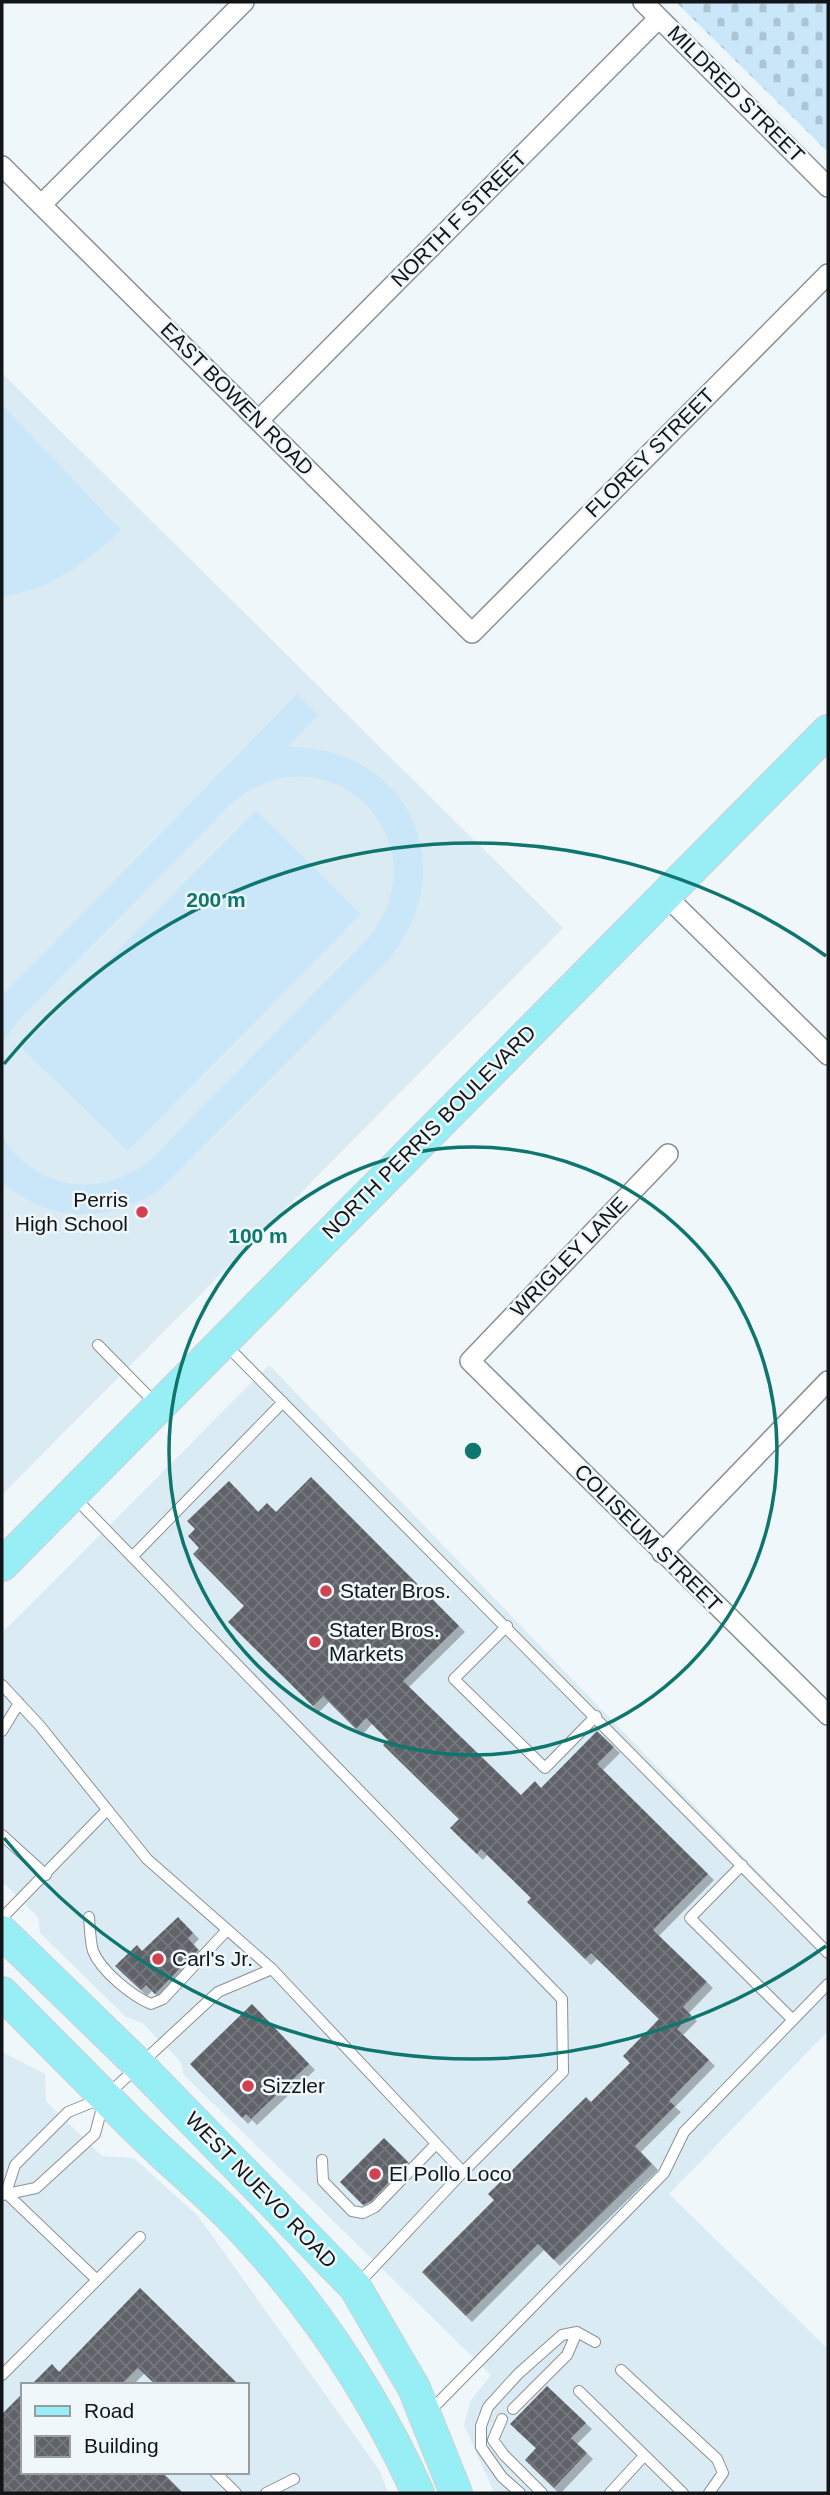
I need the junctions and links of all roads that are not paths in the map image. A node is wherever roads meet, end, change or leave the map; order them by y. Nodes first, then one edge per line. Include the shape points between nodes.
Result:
1 (244, 2) edge
2 (643, 2) edge
3 (659, 18) junction
4 (2, 166) edge
5 (828, 187) edge
6 (41, 205) junction
7 (828, 274) edge
8 (259, 420) junction
9 (472, 633) joint
10 (828, 731) edge
11 (664, 894) junction
12 (828, 1055) edge
13 (668, 1154) dead end
14 (222, 1341) junction
15 (98, 1345) dead end
16 (470, 1361) joint
17 (828, 1381) edge
18 (283, 1402) junction
19 (158, 1406) junction
20 (71, 1494) junction
21 (662, 1553) junction
22 (132, 1556) junction
23 (2, 1565) edge
24 (507, 1626) junction
25 (2, 1685) edge
26 (19, 1703) junction
27 (828, 1715) edge
28 (596, 1717) junction
29 (2, 1731) edge
30 (107, 1810) junction
31 (2, 1835) edge
32 (742, 1865) junction
33 (46, 1875) junction
34 (89, 1917) dead end
35 (2, 1918) edge
36 (228, 1930) junction
37 (2, 1933) edge
38 (828, 1953) edge
39 (272, 1969) junction
40 (828, 1984) edge
41 (2, 1993) edge
42 (793, 2020) junction
43 (138, 2064) junction
44 (104, 2097) junction
45 (436, 2144) junction
46 (322, 2160) dead end
47 (463, 2172) junction
48 (3, 2192) edge
49 (227, 2214) junction
50 (140, 2237) dead end
51 (97, 2280) junction
52 (355, 2287) junction
53 (577, 2332) junction
54 (595, 2342) dead end
55 (621, 2370) dead end
56 (2, 2375) edge
57 (579, 2391) dead end
58 (513, 2409) dead end
59 (425, 2416) junction
60 (502, 2419) dead end
61 (644, 2456) junction
62 (217, 2474) edge
63 (293, 2479) dead end
64 (236, 2493) edge
65 (266, 2493) edge
66 (418, 2493) edge
67 (456, 2493) edge
68 (520, 2493) edge
69 (542, 2493) edge
70 (610, 2493) edge
71 (683, 2493) edge
72 (709, 2493) edge

1 - 6 street
2 - 3 street, MILDRED STREET
3 - 5 street, MILDRED STREET
3 - 8 street, NORTH F STREET
4 - 6 street, EAST BOWEN ROAD
6 - 8 street, EAST BOWEN ROAD
7 - 9 street, FLOREY STREET
8 - 9 street, EAST BOWEN ROAD
10 - 11 main road, NORTH PERRIS BOULEVARD
11 - 12 street
11 - 14 main road, NORTH PERRIS BOULEVARD
13 - 16 street, WRIGLEY LANE
14 - 18 lane
14 - 19 main road, NORTH PERRIS BOULEVARD
15 - 19 lane
16 - 21 street, COLISEUM STREET
17 - 21 street
18 - 22 lane
18 - 24 lane
19 - 20 main road, NORTH PERRIS BOULEVARD
20 - 22 lane
20 - 23 main road, NORTH PERRIS BOULEVARD
21 - 27 street, COLISEUM STREET
22 - 47 lane via 562,1998 563,2072
24 - 28 lane
24 - 28 lane via 454,1679 545,1768
25 - 26 lane
26 - 29 lane
26 - 30 lane
28 - 32 lane
30 - 33 lane
30 - 36 lane via 146,1859
31 - 33 lane
32 - 38 lane
32 - 42 lane via 690,1918
33 - 35 lane
34 - 36 lane via 93,1950 102,1966 136,1998 151,2004 163,1999
36 - 39 lane
37 - 43 main road, WEST NUEVO ROAD
39 - 43 lane via 218,1992
39 - 45 lane
40 - 42 lane
41 - 44 main road, WEST NUEVO ROAD
42 - 59 lane via 684,2132 664,2173
43 - 44 lane
43 - 52 main road, WEST NUEVO ROAD
44 - 48 lane via 68,2112 15,2165
44 - 48 lane via 95,2134 36,2188
44 - 49 main road, WEST NUEVO ROAD
45 - 46 lane via 363,2213 352,2211 323,2181
45 - 47 lane
47 - 52 lane
48 - 51 lane
49 - 52 main road via 251,2216 277,2236 323,2292 342,2294
49 - 66 main road, WEST NUEVO ROAD via 281,2273 341,2351
50 - 51 lane
51 - 56 lane
52 - 59 main road, WEST NUEVO ROAD via 414,2388
53 - 54 lane
53 - 58 lane via 567,2355
53 - 68 lane via 562,2335 518,2374 488,2407 481,2426 481,2447
55 - 72 lane via 717,2459 723,2473
57 - 61 lane
59 - 67 main road, WEST NUEVO ROAD
60 - 69 lane via 493,2440
61 - 70 lane
61 - 71 lane
62 - 64 lane
63 - 65 lane

